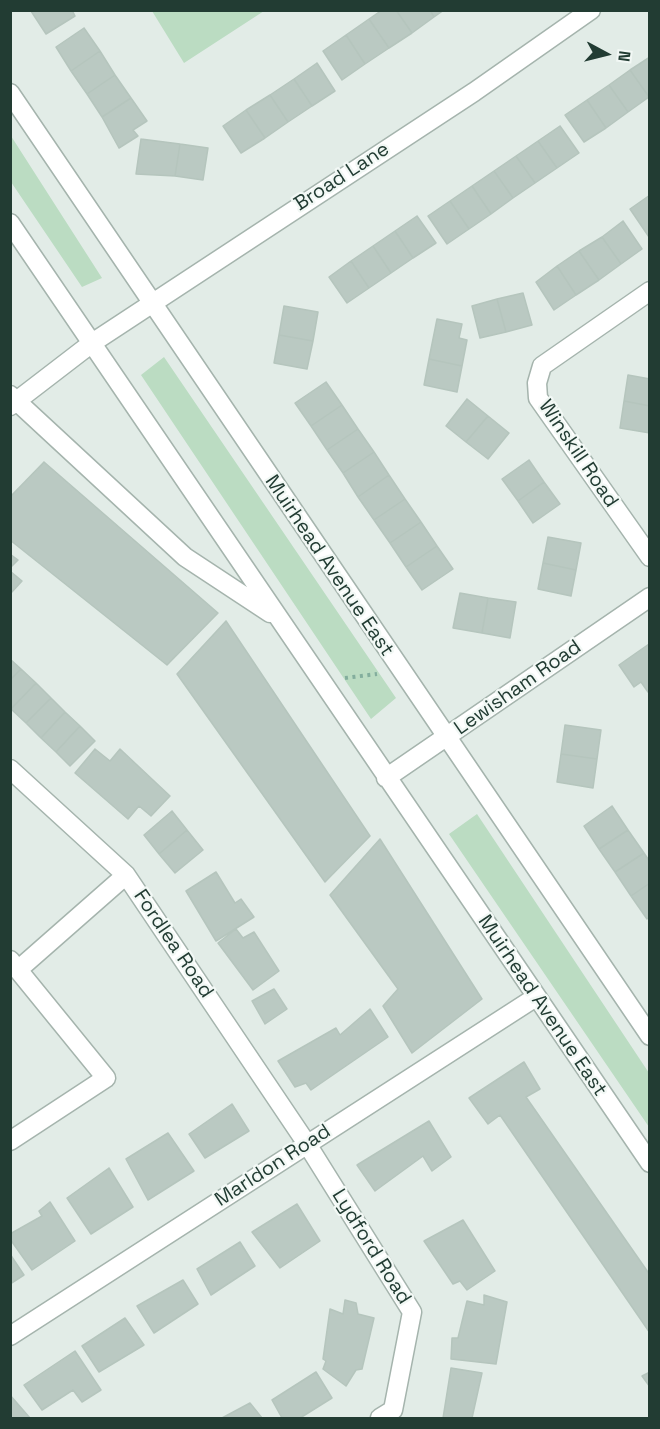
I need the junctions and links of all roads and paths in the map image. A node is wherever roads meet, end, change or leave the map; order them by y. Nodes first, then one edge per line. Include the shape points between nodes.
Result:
1 (591, 10) edge
2 (10, 93) edge
3 (10, 223) edge
4 (650, 291) edge
5 (152, 303) junction
6 (92, 343) junction
7 (12, 400) edge
8 (650, 557) edge
9 (650, 597) edge
10 (278, 619) junction
11 (396, 665) junction
12 (326, 689) junction
13 (445, 738) junction
14 (10, 769) edge
15 (386, 777) junction
16 (126, 875) junction
17 (15, 964) edge
18 (536, 997) junction
19 (650, 1036) edge
20 (10, 1142) edge
21 (307, 1144) junction
22 (650, 1163) edge
23 (10, 1336) edge
24 (380, 1419) edge

1 - 5 street, Broad Lane via 474,92
2 - 5 street, Muirhead Avenue East
3 - 6 street, Muirhead Avenue East
4 - 8 street, Winskill Road via 542,366 537,383 538,398
5 - 6 street, Broad Lane
5 - 11 street, Muirhead Avenue East
6 - 7 street, Broad Lane
6 - 10 street, Muirhead Avenue East
7 - 10 street via 185,557
9 - 13 street, Lewisham Road
10 - 12 street, Muirhead Avenue East
11 - 12 path via 382,674 341,679
11 - 13 street, Muirhead Avenue East
12 - 15 street, Muirhead Avenue East
13 - 15 street, Lewisham Road
13 - 19 street, Muirhead Avenue East
14 - 16 street, Fordlea Road
15 - 18 street, Muirhead Avenue East
16 - 17 street
16 - 21 street, Fordlea Road
17 - 20 street via 106,1078
18 - 21 street, Marldon Road
18 - 22 street, Muirhead Avenue East
21 - 23 street, Marldon Road
21 - 24 street, Lydford Road via 412,1312 393,1410

